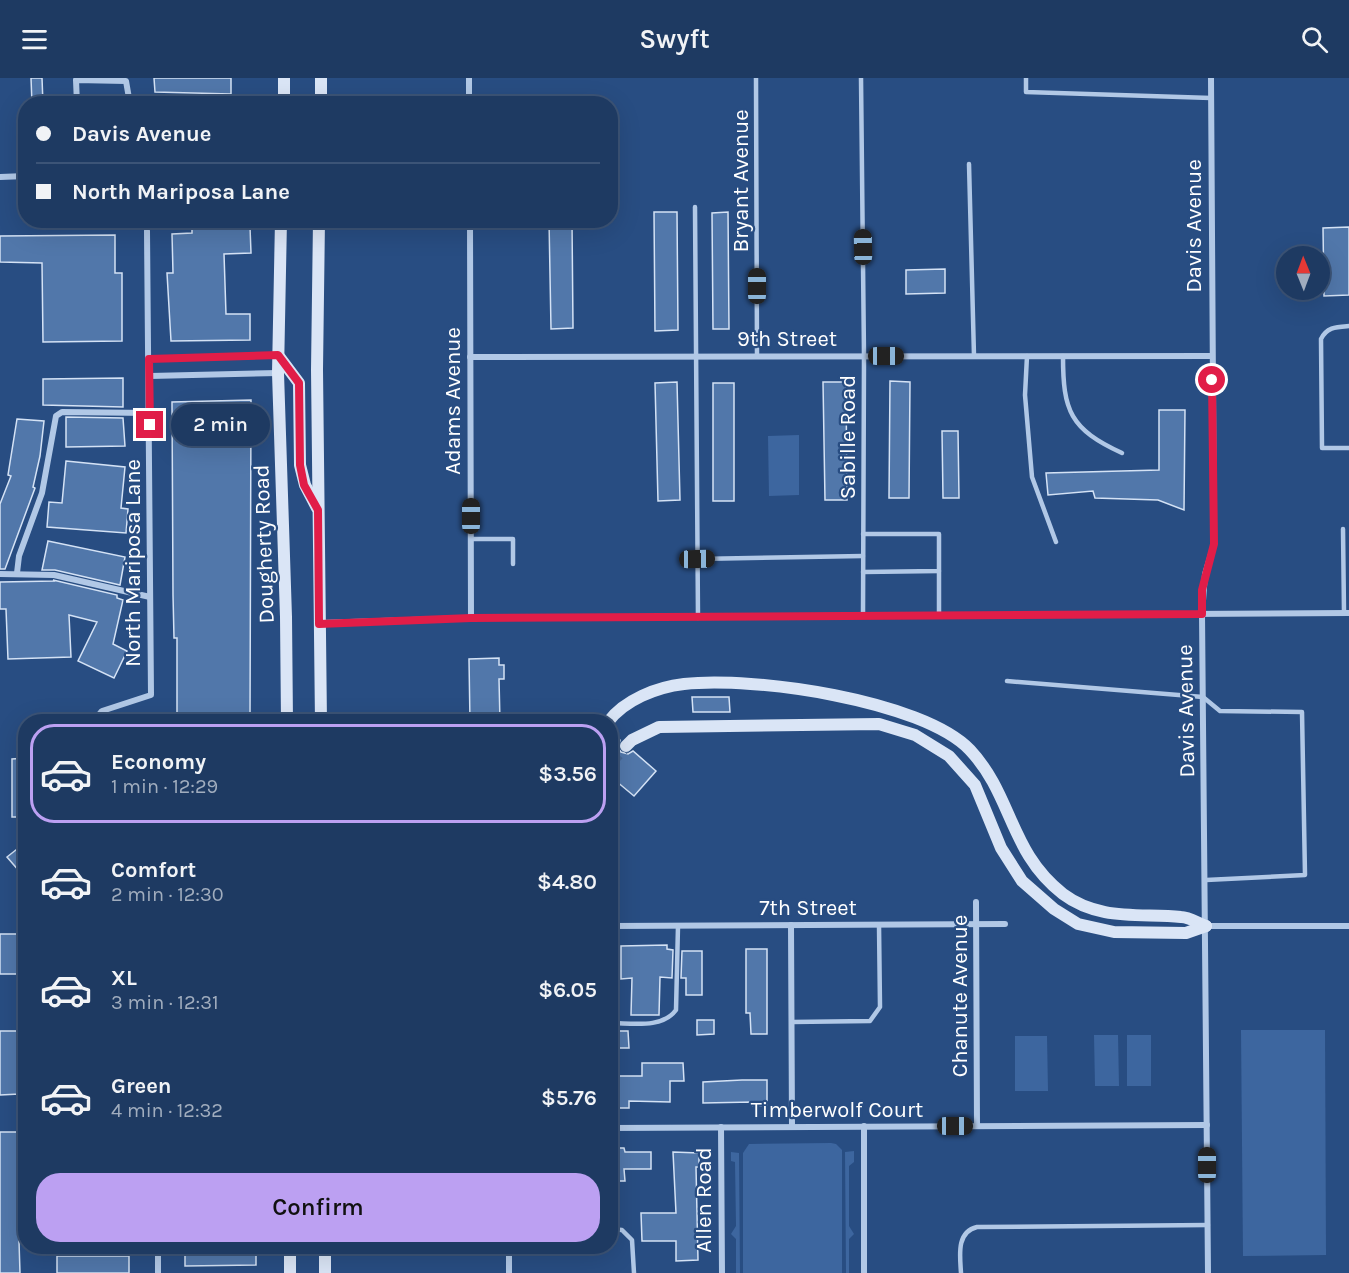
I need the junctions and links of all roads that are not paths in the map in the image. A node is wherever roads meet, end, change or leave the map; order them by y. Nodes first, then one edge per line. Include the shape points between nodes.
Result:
1 (284, 78) edge
2 (321, 78) edge
3 (469, 78) edge
4 (756, 78) edge
5 (861, 78) edge
6 (1026, 78) edge
7 (1211, 78) edge
8 (77, 96) edge
9 (129, 96) edge
10 (284, 96) edge
11 (321, 96) edge
12 (469, 96) edge
13 (1211, 98) junction
14 (969, 164) dead end
15 (18, 176) edge
16 (0, 177) edge
17 (695, 207) dead end
18 (281, 228) edge
19 (319, 228) edge
20 (470, 228) edge
21 (147, 231) dead end
22 (1349, 327) edge
23 (278, 355) junction
24 (695, 356) junction
25 (757, 356) junction
26 (974, 356) junction
27 (1027, 356) junction
28 (1063, 356) junction
29 (1212, 356) junction
30 (470, 357) junction
31 (864, 357) junction
32 (149, 359) junction
33 (278, 373) junction
34 (150, 376) junction
35 (150, 413) junction
36 (1349, 448) edge
37 (1122, 453) dead end
38 (318, 510) junction
39 (1343, 529) dead end
40 (864, 534) junction
41 (471, 539) junction
42 (1056, 542) dead end
43 (863, 556) junction
44 (697, 559) junction
45 (513, 564) dead end
46 (939, 571) junction
47 (863, 572) junction
48 (17, 573) junction
49 (0, 574) edge
50 (150, 597) junction
51 (1347, 613) edge
52 (1202, 614) junction
53 (939, 615) junction
54 (863, 616) junction
55 (471, 618) junction
56 (698, 618) junction
57 (319, 624) junction
58 (1007, 681) dead end
59 (1203, 697) junction
60 (100, 714) edge
61 (287, 714) edge
62 (321, 714) edge
63 (618, 714) edge
64 (626, 746) tunnel mouth
65 (1206, 880) junction
66 (976, 903) dead end
67 (976, 924) junction
68 (1005, 924) dead end
69 (791, 925) junction
70 (879, 925) junction
71 (618, 926) edge
72 (678, 926) junction
73 (1206, 926) junction
74 (1349, 926) edge
75 (792, 1022) junction
76 (618, 1023) edge
77 (1207, 1125) junction
78 (864, 1126) junction
79 (977, 1126) junction
80 (721, 1127) junction
81 (792, 1127) junction
82 (618, 1128) edge
83 (1208, 1225) junction
84 (618, 1230) edge
85 (158, 1254) edge
86 (290, 1254) edge
87 (325, 1254) edge
88 (509, 1254) edge
89 (158, 1273) edge
90 (290, 1273) edge
91 (325, 1273) edge
92 (509, 1273) edge
93 (634, 1273) edge
94 (722, 1273) edge
95 (864, 1273) edge
96 (961, 1273) edge
97 (1208, 1273) edge

1 - 10 street
2 - 11 street
3 - 12 street
4 - 25 lane, Bryant Avenue
5 - 31 lane, Sabille Road
6 - 13 lane via 1026,92
7 - 13 street, Davis Avenue
8 - 9 street via 76,80 126,81
13 - 29 street, Davis Avenue
14 - 26 lane
15 - 16 street
17 - 24 lane
18 - 23 street, Dougherty Road
19 - 38 street
20 - 30 street, Adams Avenue
21 - 32 street, North Mariposa Lane
22 - 36 lane via 1335,327 1321,339 1322,448
23 - 32 street
23 - 33 street, Dougherty Road
23 - 38 street via 299,383 300,465 304,485
24 - 25 street, 9th Street
24 - 30 street, 9th Street
24 - 44 lane
25 - 31 street, 9th Street
26 - 27 street, 9th Street
26 - 31 street, 9th Street
27 - 28 street, 9th Street
27 - 42 lane via 1025,395 1032,477
28 - 29 street, 9th Street
28 - 37 lane via 1063,393 1083,431
29 - 52 street, Davis Avenue via 1214,544 1202,590
30 - 41 street, Adams Avenue
31 - 40 lane, Sabille Road
32 - 34 street, North Mariposa Lane
33 - 34 street
33 - 61 street, Dougherty Road
34 - 35 street, North Mariposa Lane
35 - 48 street via 62,412 56,416 42,494 19,556
35 - 50 street, North Mariposa Lane
38 - 57 street
39 - 51 lane
40 - 43 lane, Sabille Road
40 - 46 lane via 939,534
41 - 45 lane via 513,538
41 - 55 street, Adams Avenue
43 - 44 lane
43 - 47 lane, Sabille Road
44 - 56 lane
46 - 47 lane
46 - 53 lane
47 - 54 lane, Sabille Road
48 - 49 street
48 - 50 street via 54,575
50 - 60 street, North Mariposa Lane via 151,695
51 - 52 street
52 - 53 street
52 - 59 street, Davis Avenue
53 - 54 street
54 - 56 street
55 - 56 street
55 - 57 street
57 - 62 street
58 - 59 lane
59 - 65 street, Davis Avenue
59 - 65 lane via 1220,711 1302,712 1305,852 1305,875
63 - 73 street via 638,697 684,684 770,684 903,712 939,726 969,750 992,780 1016,836 1036,868 1064,895 1104,913 1183,917
64 - 73 street via 659,727 879,724 915,735 949,756 975,785 1001,848 1022,881 1054,909 1078,924 1114,932 1186,933
65 - 73 street, Davis Avenue
66 - 67 street, Chanute Avenue
67 - 68 street, 7th Street
67 - 70 street, 7th Street
67 - 79 street, Chanute Avenue
69 - 70 street, 7th Street
69 - 72 street, 7th Street
69 - 75 street
70 - 75 lane via 880,1007 870,1020
71 - 72 street, 7th Street
72 - 76 lane via 676,1010 659,1023
73 - 74 street
73 - 77 street, Davis Avenue
75 - 81 street
77 - 79 street, Timberwolf Court
77 - 83 street, Davis Avenue
78 - 79 street, Timberwolf Court
78 - 81 street, Timberwolf Court
78 - 95 street
80 - 81 street, Timberwolf Court
80 - 82 street, Timberwolf Court
80 - 94 street, Allen Road
83 - 96 lane via 978,1227 962,1238
83 - 97 street, Davis Avenue
84 - 93 lane via 632,1240
85 - 89 street
86 - 90 street
87 - 91 street
88 - 92 street

